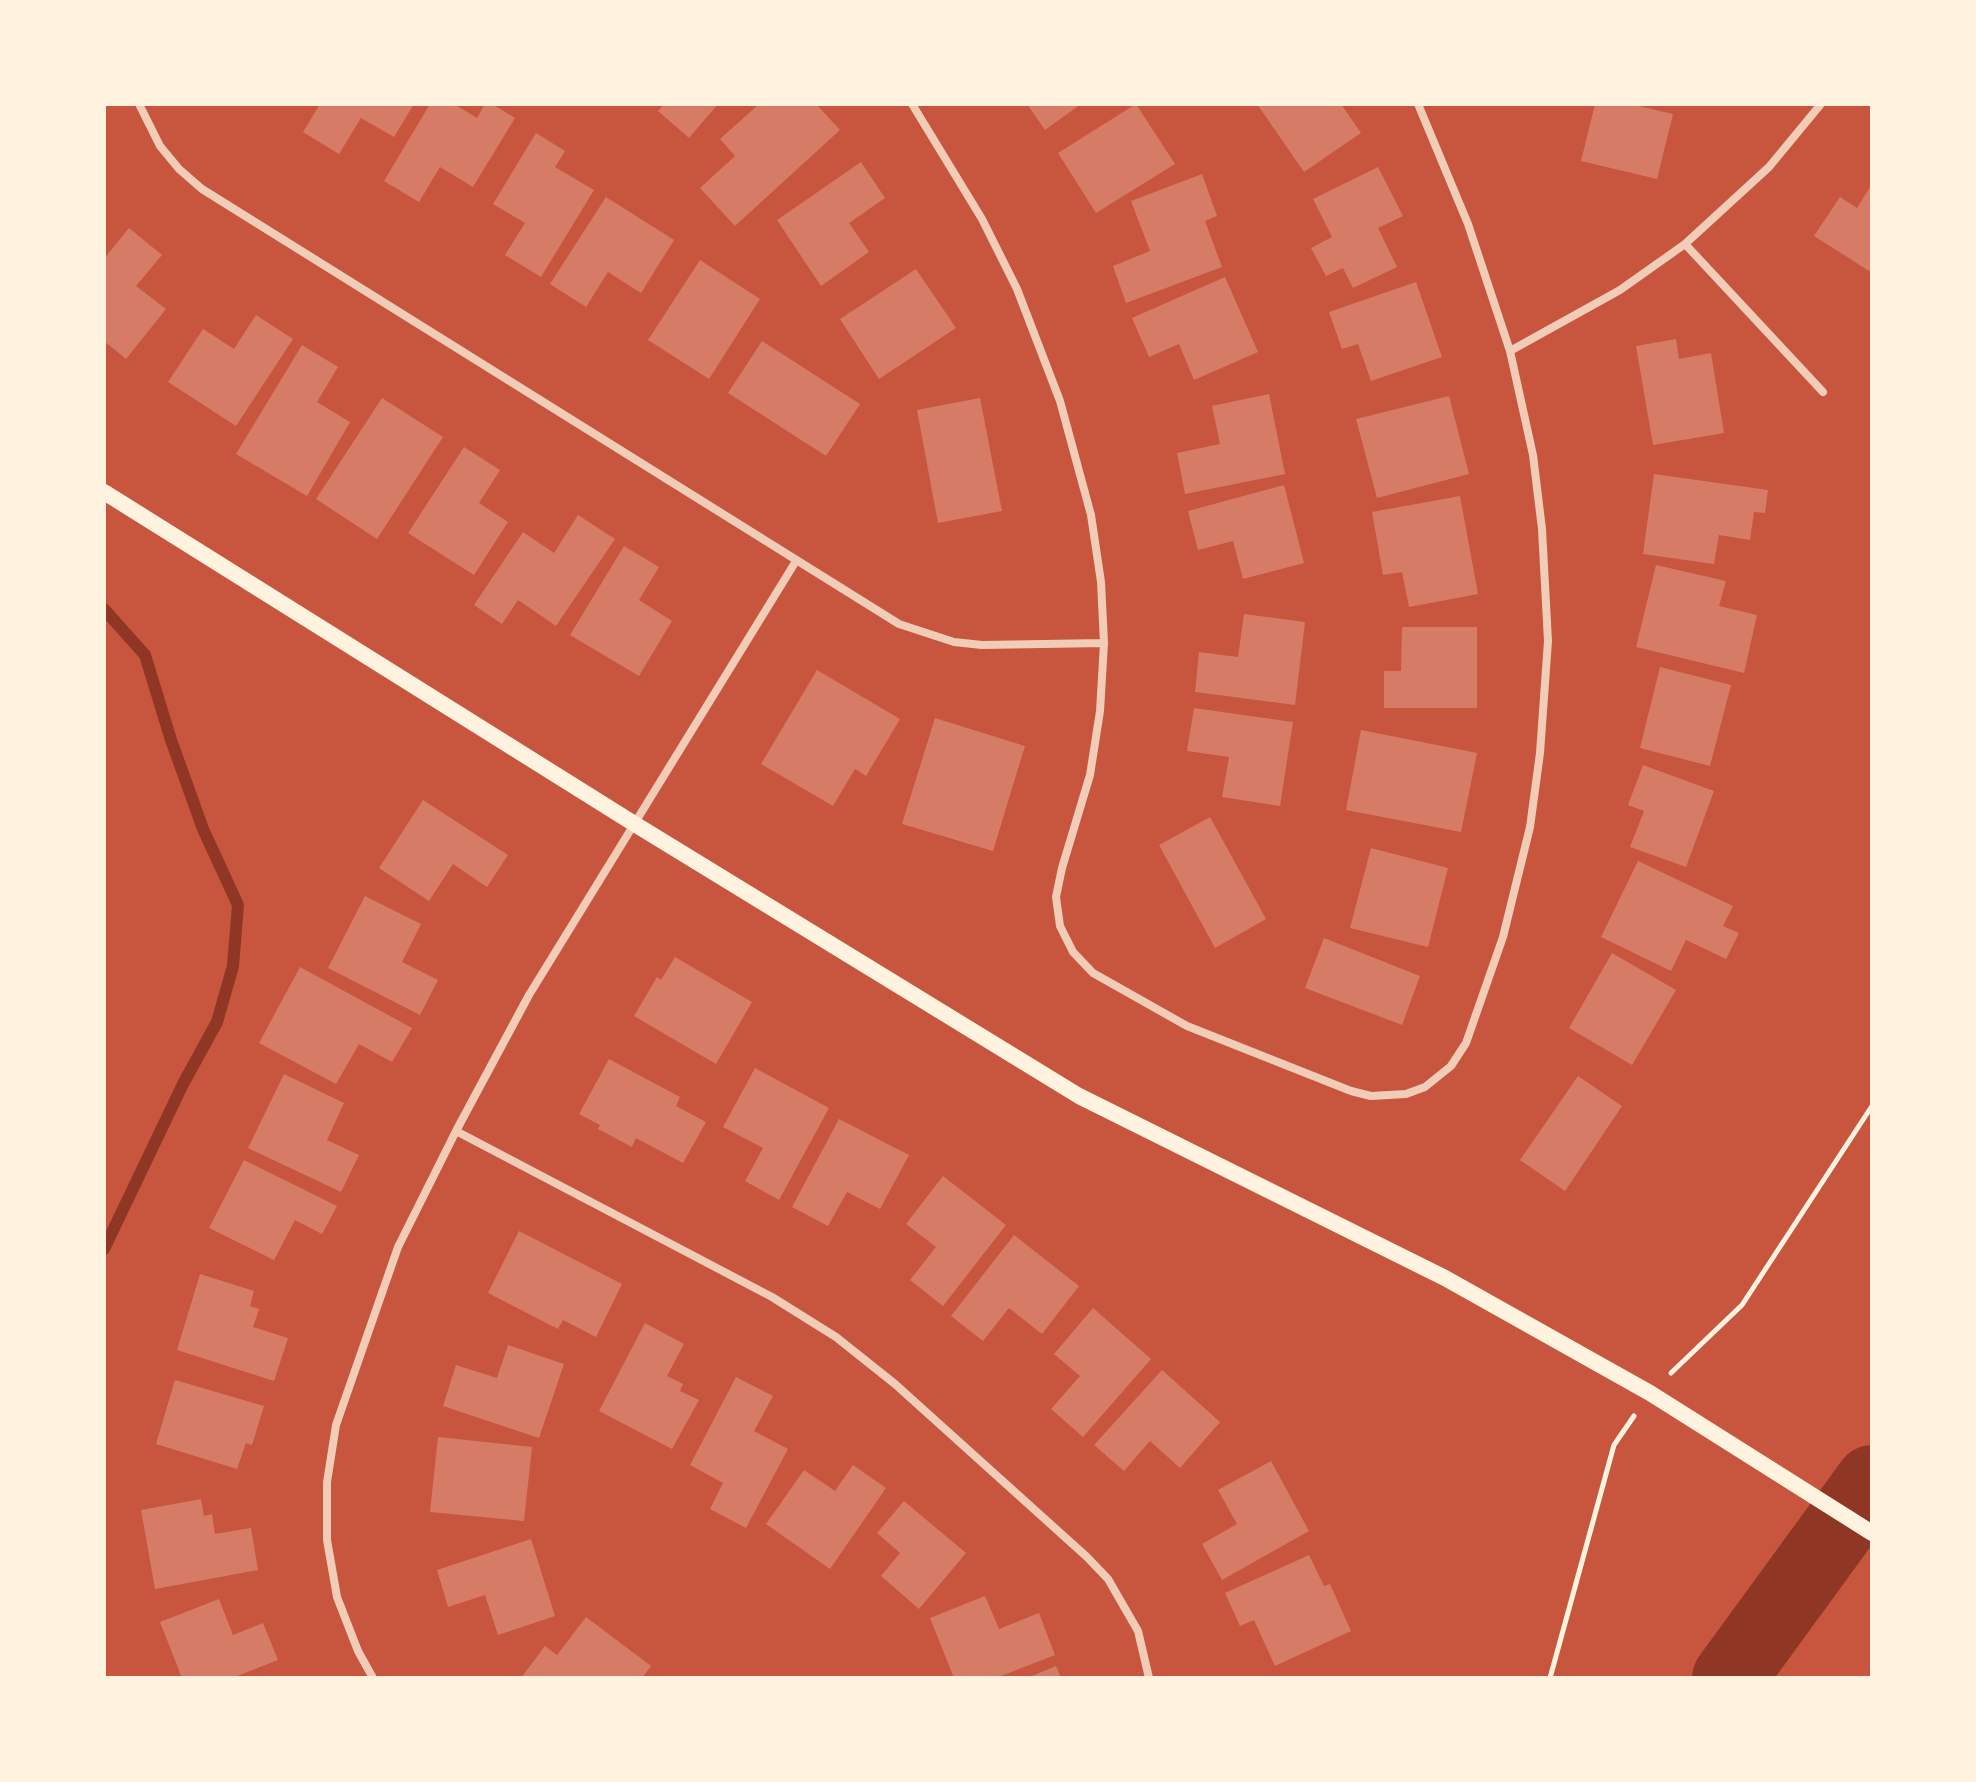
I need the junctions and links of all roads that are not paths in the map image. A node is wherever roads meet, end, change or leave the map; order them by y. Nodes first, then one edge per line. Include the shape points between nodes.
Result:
1 (139, 104) edge
2 (912, 104) edge
3 (1418, 104) edge
4 (1821, 104) edge
5 (1685, 244) junction
6 (1510, 351) junction
7 (1823, 392) dead end
8 (104, 492) edge
9 (796, 561) junction
10 (1104, 643) junction
11 (633, 823) junction
12 (456, 1131) junction
13 (1872, 1533) edge
14 (373, 1678) edge
15 (1149, 1678) edge

1 - 9 street via 160,146 202,189
2 - 10 street via 982,219 1017,289 1060,401 1091,515
3 - 6 street via 1468,224
4 - 5 street via 1769,167
5 - 6 street via 1620,290
5 - 7 street
6 - 10 street via 1533,455 1542,529 1548,641 1540,753 1530,827 1503,937 1466,1043 1451,1066 1425,1087 1371,1096 1351,1091 1187,1026 1093,973 1073,952 1060,926 1056,897 1090,775
8 - 11 main road
9 - 10 street via 899,624 954,642
9 - 11 street
11 - 12 street via 529,995
11 - 13 main road via 1079,1096 1445,1278 1650,1393
12 - 14 street via 398,1247 336,1425 327,1482 327,1540 337,1597
12 - 15 street via 772,1297 836,1337 895,1384 1108,1579 1138,1631

